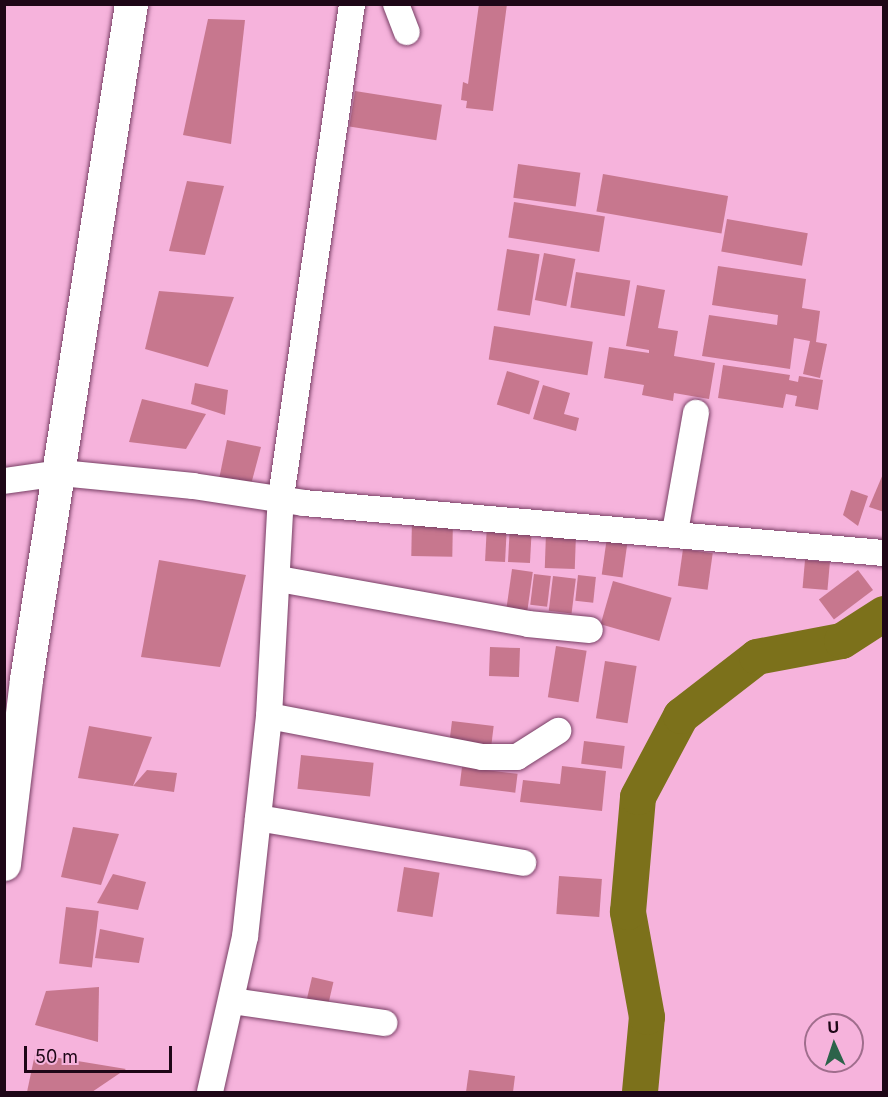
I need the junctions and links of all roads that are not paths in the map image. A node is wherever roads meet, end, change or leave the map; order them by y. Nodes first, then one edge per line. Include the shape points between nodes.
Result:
1 (131, 4) edge
2 (352, 4) edge
3 (396, 4) edge
4 (406, 32) dead end
5 (696, 413) dead end
6 (61, 473) junction
7 (4, 481) edge
8 (281, 497) junction
9 (675, 532) junction
10 (884, 553) edge
11 (279, 579) junction
12 (590, 630) dead end
13 (269, 716) junction
14 (558, 731) dead end
15 (258, 818) junction
16 (523, 862) dead end
17 (4, 864) edge
18 (232, 1001) junction
19 (384, 1023) dead end
20 (210, 1092) edge

1 - 6 main road via 83,295
2 - 8 street
3 - 4 street
5 - 9 street
6 - 7 street
6 - 8 street
6 - 17 main road via 26,679
8 - 9 street via 304,503
8 - 11 street
9 - 10 street
11 - 12 street via 528,624
11 - 13 street
13 - 14 street via 482,757 517,757
13 - 15 street
15 - 16 street
15 - 18 street via 245,937
18 - 19 street
18 - 20 street

